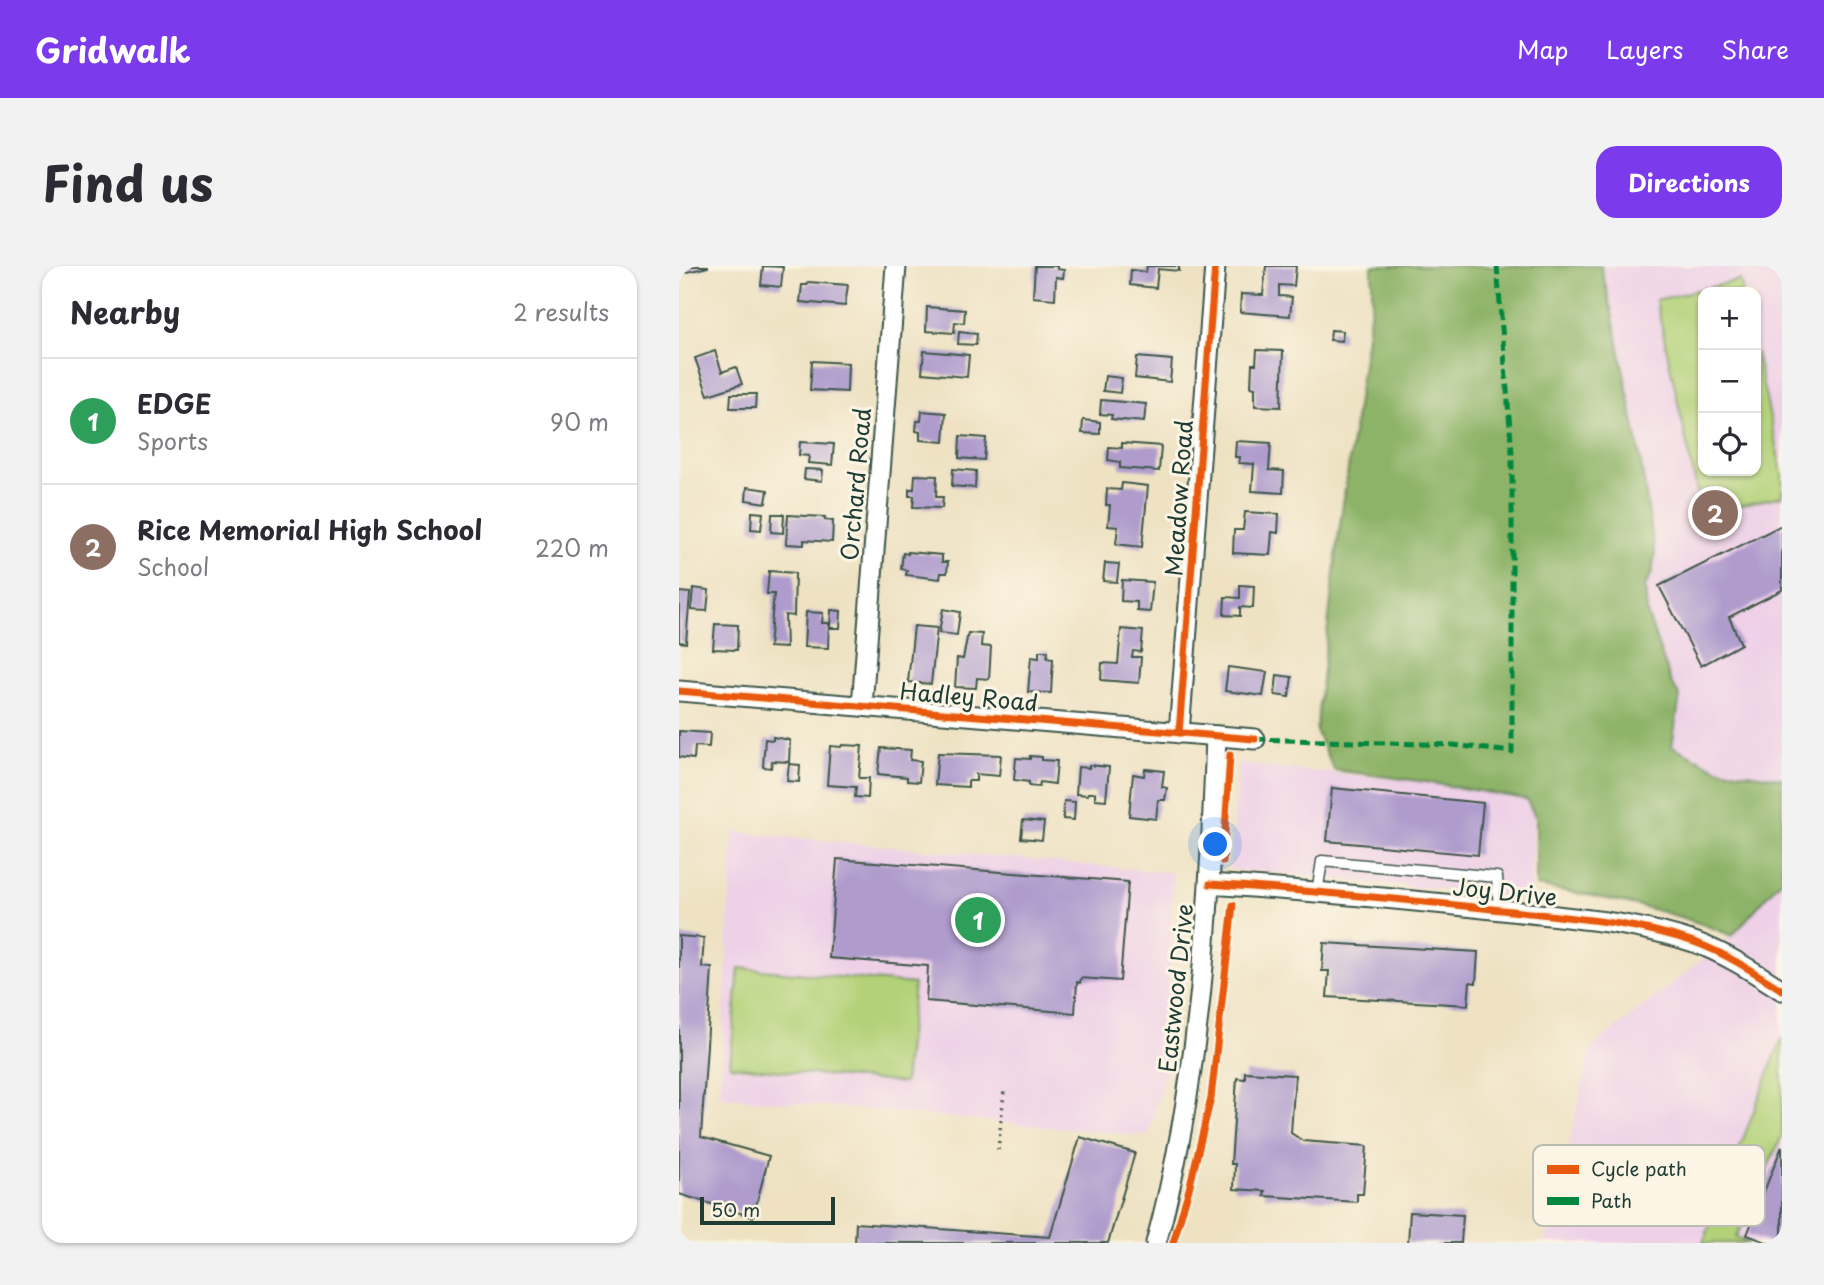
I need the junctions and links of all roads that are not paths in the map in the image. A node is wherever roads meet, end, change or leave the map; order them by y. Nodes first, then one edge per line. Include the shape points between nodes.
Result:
1 (897, 266) edge
2 (1215, 266) edge
3 (679, 691) edge
4 (862, 706) junction
5 (1179, 733) junction
6 (1216, 736) junction
7 (1255, 739) dead end
8 (1210, 884) junction
9 (1317, 893) junction
10 (1499, 910) junction
11 (1782, 990) edge
12 (1156, 1243) edge

1 - 4 street, Orchard Road
2 - 5 street, Meadow Road
3 - 4 street, Hadley Road
4 - 5 street, Hadley Road
5 - 6 street, Hadley Road
6 - 7 street, Hadley Road
6 - 8 street, Eastwood Drive
8 - 9 street, Joy Drive
8 - 12 street, Eastwood Drive via 1190,1078
9 - 10 street, Joy Drive
9 - 10 lane via 1322,861 1497,877
10 - 11 street, Joy Drive via 1648,929 1725,956

